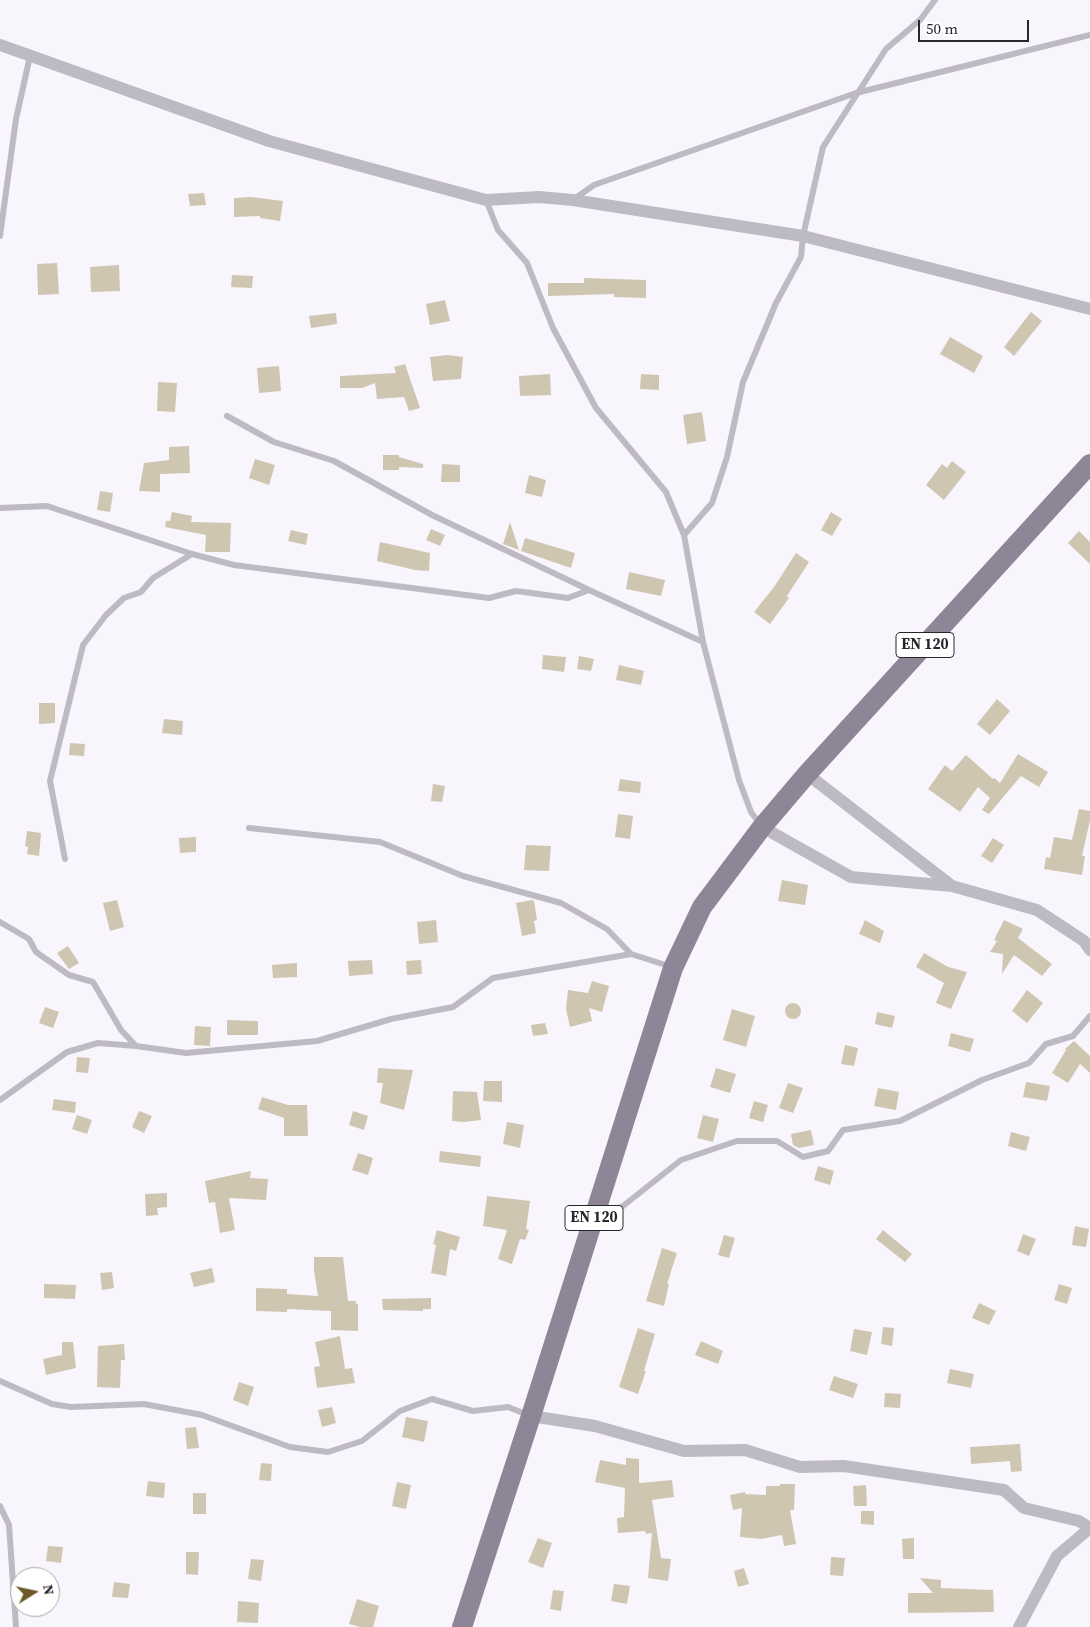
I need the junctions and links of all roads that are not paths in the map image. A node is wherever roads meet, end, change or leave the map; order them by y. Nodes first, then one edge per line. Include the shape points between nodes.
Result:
1 (935, 0) edge
2 (1090, 35) edge
3 (0, 45) edge
4 (30, 56) junction
5 (856, 93) junction
6 (486, 200) junction
7 (573, 200) junction
8 (0, 236) edge
9 (803, 236) junction
10 (1090, 309) edge
11 (227, 416) dead end
12 (1090, 464) edge
13 (0, 508) edge
14 (684, 535) junction
15 (192, 554) junction
16 (589, 590) junction
17 (703, 642) junction
18 (808, 774) junction
19 (762, 827) junction
20 (249, 828) dead end
21 (66, 859) dead end
22 (952, 886) junction
23 (0, 922) edge
24 (1090, 950) edge
25 (631, 954) junction
26 (673, 968) junction
27 (1090, 1016) edge
28 (136, 1046) junction
29 (0, 1100) edge
30 (592, 1223) junction
31 (0, 1381) edge
32 (531, 1416) junction
33 (0, 1506) edge
34 (1090, 1528) edge
35 (16, 1627) edge
36 (462, 1627) edge
37 (1019, 1627) edge

1 - 5 lane via 920,20 886,49
2 - 5 lane
3 - 4 street
4 - 6 street via 269,141
4 - 8 lane via 16,119
5 - 7 lane via 594,185
5 - 9 lane via 823,147
6 - 7 street via 539,196
6 - 14 lane via 498,230 527,263 553,328 596,408 666,492
7 - 9 street
9 - 10 street
9 - 14 lane via 801,257 776,302 743,382 727,458 712,503
11 - 16 lane via 274,442 334,461 432,515
12 - 18 main road, EN 120
13 - 15 lane via 47,506
14 - 17 lane
15 - 16 lane via 234,565 489,598 516,590 568,598
15 - 21 lane via 153,578 141,592 124,598 83,645 50,781
16 - 17 lane
17 - 19 lane via 739,780 750,812
18 - 19 main road, EN 120
18 - 22 street
19 - 22 street via 851,877
19 - 26 main road, EN 120 via 702,907
20 - 25 lane via 380,842 463,876 561,903 607,929
22 - 24 street via 1037,910 1084,941
23 - 28 lane via 29,939 36,952 69,975 93,982 121,1030
25 - 26 lane
25 - 28 lane via 493,978 453,1007 391,1019 318,1040 186,1053
26 - 30 main road, EN 120
27 - 30 lane via 1073,1036 1046,1044 1029,1063 982,1080 900,1121 843,1130 828,1151 803,1157 777,1141 737,1141 682,1160 623,1206
28 - 29 lane via 98,1043 67,1052
30 - 32 main road, EN 120
31 - 32 lane via 52,1404 71,1407 144,1404 202,1415 290,1447 328,1452 362,1441 400,1411 432,1399 473,1411 508,1407
32 - 34 street via 595,1426 684,1451 745,1450 800,1466 844,1466 1004,1490 1024,1508 1079,1521
32 - 36 main road, EN 120
33 - 35 lane via 9,1525
34 - 37 street via 1057,1556

